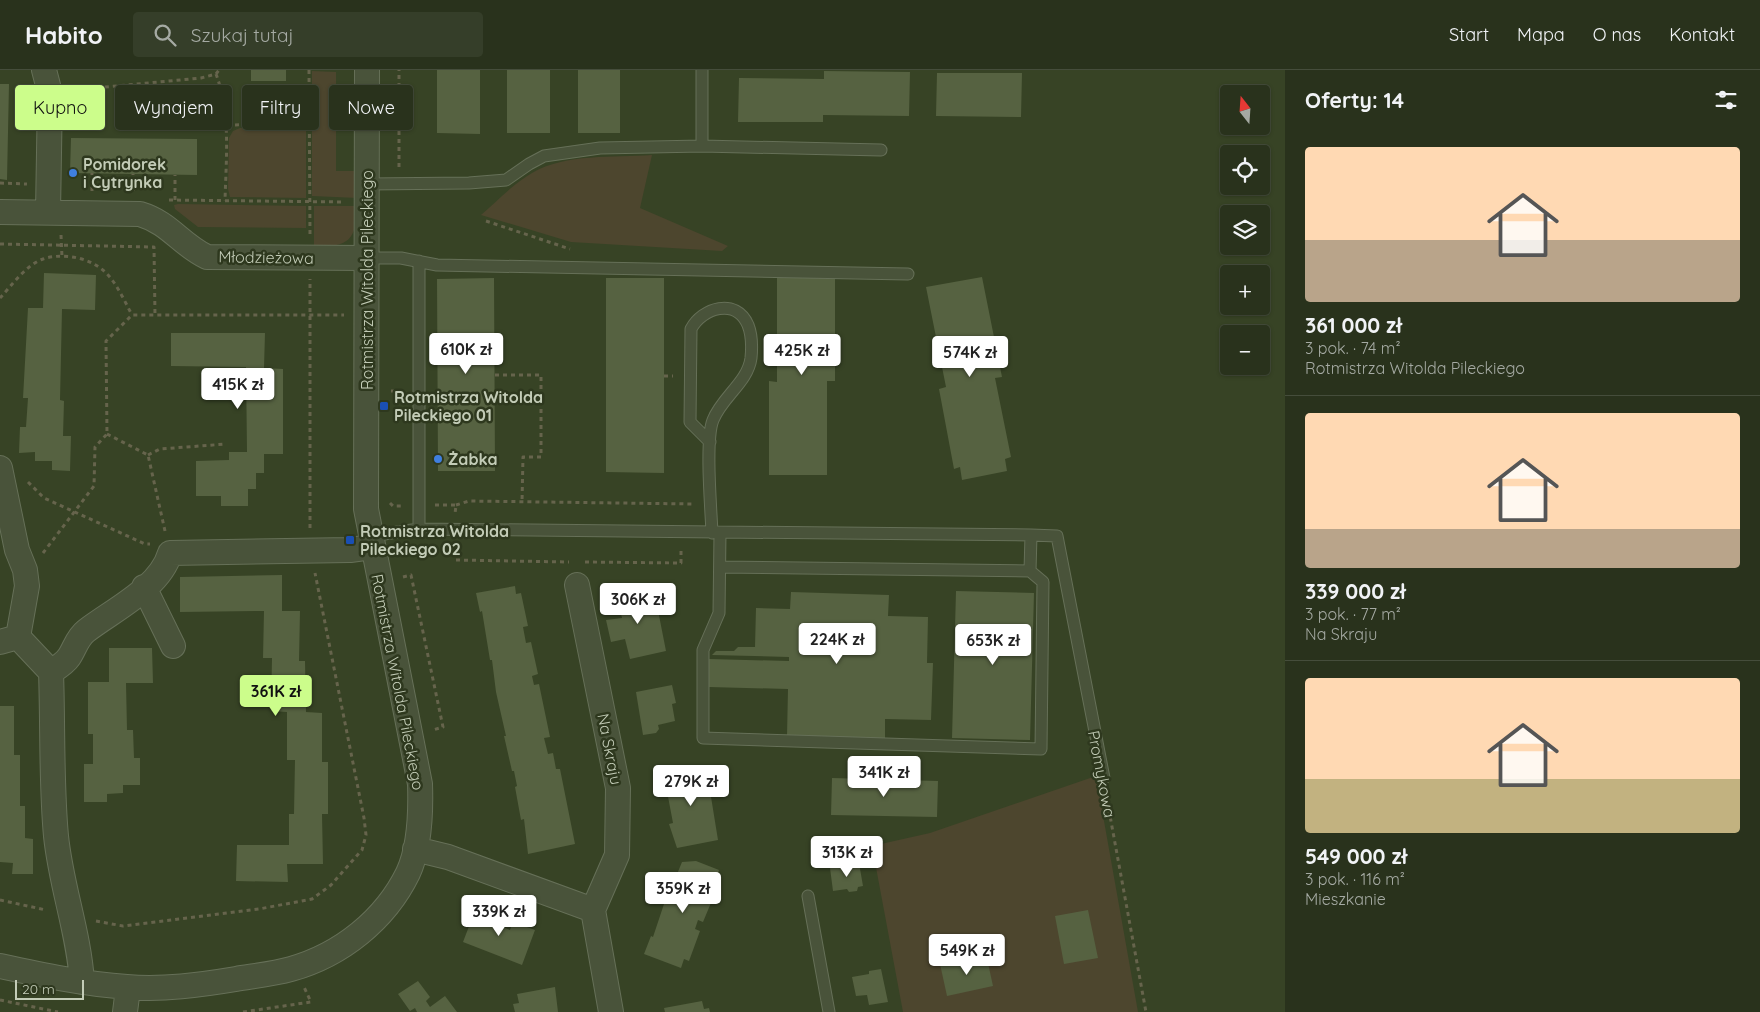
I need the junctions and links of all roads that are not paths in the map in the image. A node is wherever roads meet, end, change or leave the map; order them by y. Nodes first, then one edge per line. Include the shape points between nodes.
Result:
1 (367, 70) edge
2 (702, 70) edge
3 (47, 81) edge
4 (702, 146) junction
5 (881, 150) dead end
6 (367, 184) junction
7 (0, 212) edge
8 (54, 222) junction
9 (366, 258) junction
10 (419, 261) junction
11 (908, 274) dead end
12 (710, 442) junction
13 (0, 468) edge
14 (420, 529) junction
15 (716, 533) junction
16 (1031, 535) junction
17 (371, 541) junction
18 (720, 567) junction
19 (1030, 571) junction
20 (577, 585) dead end
21 (144, 588) junction
22 (9, 640) edge
23 (173, 646) dead end
24 (51, 672) junction
25 (1104, 778) road end
26 (415, 849) junction
27 (808, 896) dead end
28 (593, 910) junction
29 (0, 966) edge
30 (82, 982) junction
31 (128, 988) junction
32 (125, 1012) edge
33 (611, 1012) edge
34 (829, 1012) edge

1 - 6 street, Rotmistrza Witolda Pileckiego
2 - 4 lane
3 - 8 street
4 - 5 lane
4 - 6 lane via 565,152 544,156 506,180
6 - 9 street, Rotmistrza Witolda Pileckiego
7 - 8 street, Młodzieżowa
8 - 9 street, Młodzieżowa via 140,214 168,226 190,249 207,257
9 - 10 lane
9 - 17 street, Rotmistrza Witolda Pileckiego via 366,509
10 - 11 lane via 437,265
10 - 14 lane
12 - 12 lane via 713,420 745,374 751,357 747,323 729,309 718,308 704,313 691,329 690,422
12 - 15 lane via 711,504
13 - 22 street via 7,532 25,570 28,586 26,602
14 - 15 lane
14 - 17 lane
15 - 16 lane
15 - 18 lane
16 - 19 lane
16 - 25 lane, Promykowa via 1057,536
17 - 21 street via 310,550 170,553 159,576
17 - 26 street, Rotmistrza Witolda Pileckiego via 420,784 421,811
18 - 19 lane
18 - 19 lane via 719,613 703,650 703,738 1042,749 1043,582
20 - 28 street, Na Skraju via 618,788 617,855
21 - 23 street
21 - 24 street via 85,632 68,658
22 - 24 street
24 - 30 street via 56,837 80,956
26 - 28 street via 448,857
26 - 31 street, Rotmistrza Witolda Pileckiego via 408,873 390,901 366,929 335,952 292,969 270,973 177,987
27 - 34 lane
28 - 33 street
29 - 30 street, Rotmistrza Witolda Pileckiego
30 - 31 street, Rotmistrza Witolda Pileckiego
31 - 32 street

